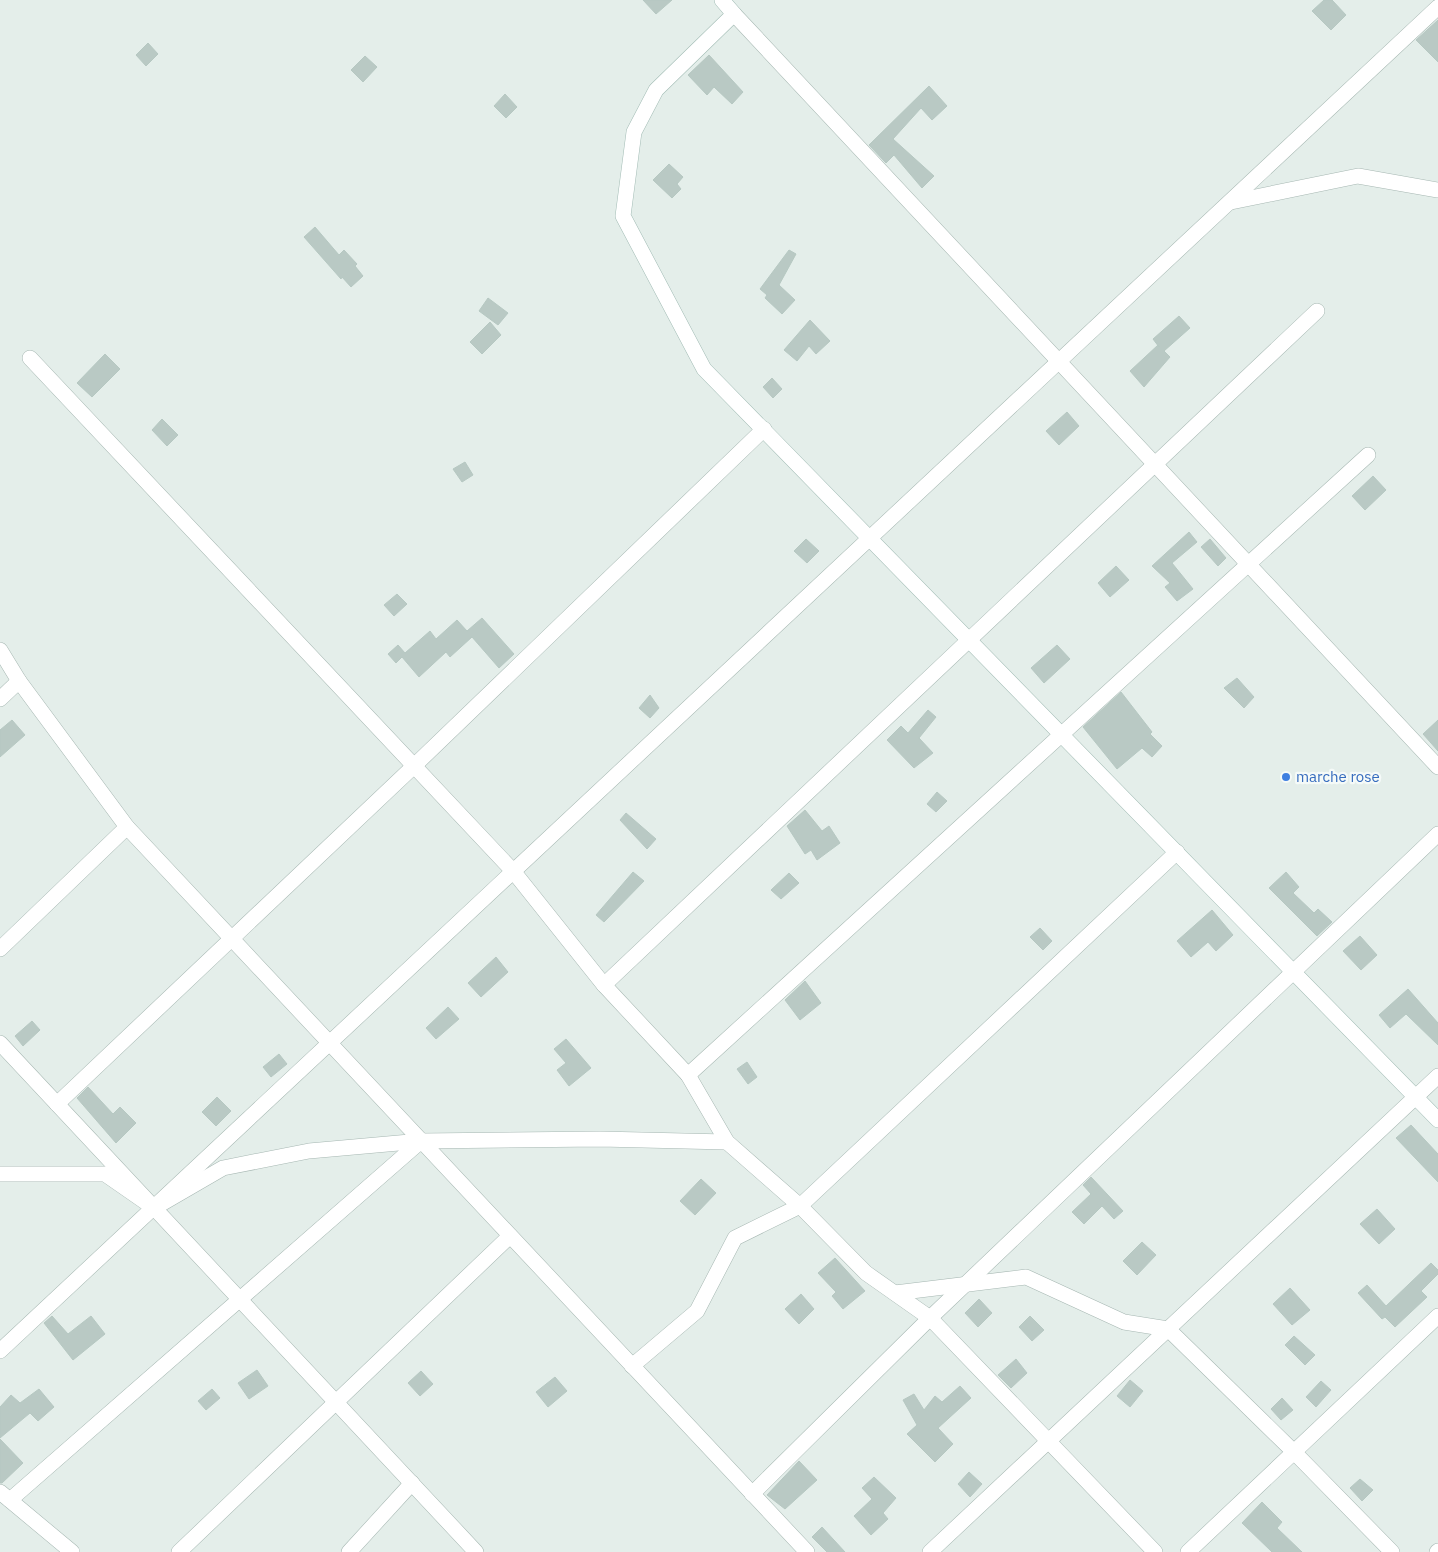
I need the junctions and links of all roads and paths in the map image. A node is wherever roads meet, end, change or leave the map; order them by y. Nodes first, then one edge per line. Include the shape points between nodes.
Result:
1 (722, 0) edge
2 (1438, 7) edge
3 (734, 14) junction
4 (1438, 190) edge
5 (1231, 202) junction
6 (1317, 311) dead end
7 (30, 358) dead end
8 (1059, 361) junction
9 (764, 429) junction
10 (1368, 455) dead end
11 (1154, 464) junction
12 (870, 538) junction
13 (1248, 564) junction
14 (968, 638) junction
15 (0, 650) edge
16 (20, 681) junction
17 (0, 699) edge
18 (1061, 734) junction
19 (414, 766) junction
20 (1438, 767) edge
21 (127, 827) junction
22 (1438, 834) edge
23 (1177, 852) junction
24 (513, 871) junction
25 (232, 938) junction
26 (0, 949) edge
27 (1294, 972) junction
28 (604, 985) junction
29 (0, 1043) edge
30 (330, 1043) junction
31 (688, 1075) junction
32 (1438, 1076) edge
33 (1416, 1097) junction
34 (56, 1104) junction
35 (1438, 1120) edge
36 (421, 1140) junction
37 (727, 1142) junction
38 (0, 1174) edge
39 (800, 1206) junction
40 (154, 1208) junction
41 (510, 1236) junction
42 (964, 1286) junction
43 (895, 1293) junction
44 (240, 1299) junction
45 (1438, 1316) edge
46 (930, 1318) junction
47 (1168, 1329) junction
48 (0, 1351) edge
49 (632, 1366) junction
50 (336, 1402) junction
51 (1050, 1440) junction
52 (1294, 1452) junction
53 (412, 1483) junction
54 (752, 1494) junction
55 (5, 1496) edge
56 (72, 1552) edge
57 (179, 1552) edge
58 (349, 1552) edge
59 (476, 1552) edge
60 (806, 1552) edge
61 (930, 1552) edge
62 (1155, 1552) edge
63 (1188, 1552) edge
64 (1392, 1552) edge

1 - 3 street
2 - 5 street
3 - 8 street
3 - 9 street via 656,90 634,132 623,216 704,369
4 - 5 street via 1358,176
5 - 8 street
6 - 11 street
7 - 19 street
8 - 11 street
8 - 12 street
9 - 12 street
9 - 19 street
10 - 13 street
11 - 13 street
11 - 14 street
12 - 14 street
12 - 24 street
13 - 18 street
13 - 20 street
14 - 18 street
14 - 28 street
15 - 16 street
16 - 17 street
16 - 21 street
18 - 23 street
18 - 31 street
19 - 24 street
19 - 25 street
21 - 25 street
21 - 26 street
22 - 27 street
23 - 27 street
23 - 39 street
24 - 28 street
24 - 30 street
25 - 30 street
25 - 34 street
27 - 33 street
27 - 42 street
28 - 31 street
29 - 34 street
30 - 36 street
30 - 40 street
31 - 37 street
32 - 33 street
33 - 35 street
33 - 47 street
34 - 40 street
36 - 37 street
36 - 40 street via 309,1151 223,1168
36 - 41 street
36 - 44 street
37 - 39 street
38 - 40 street via 105,1174
39 - 43 street via 866,1273
39 - 49 street via 735,1238 697,1311
40 - 44 street
40 - 48 street
41 - 49 street
41 - 50 street
42 - 43 street
42 - 46 street
42 - 47 street via 1026,1277 1124,1322
43 - 46 street
44 - 50 street
44 - 55 street
45 - 52 street
46 - 51 street
46 - 54 street
47 - 51 street
47 - 52 street
49 - 54 street
50 - 53 street
50 - 57 street
51 - 61 street
51 - 62 street
52 - 63 street
52 - 64 street
53 - 58 street
53 - 59 street
54 - 60 street
55 - 56 street

